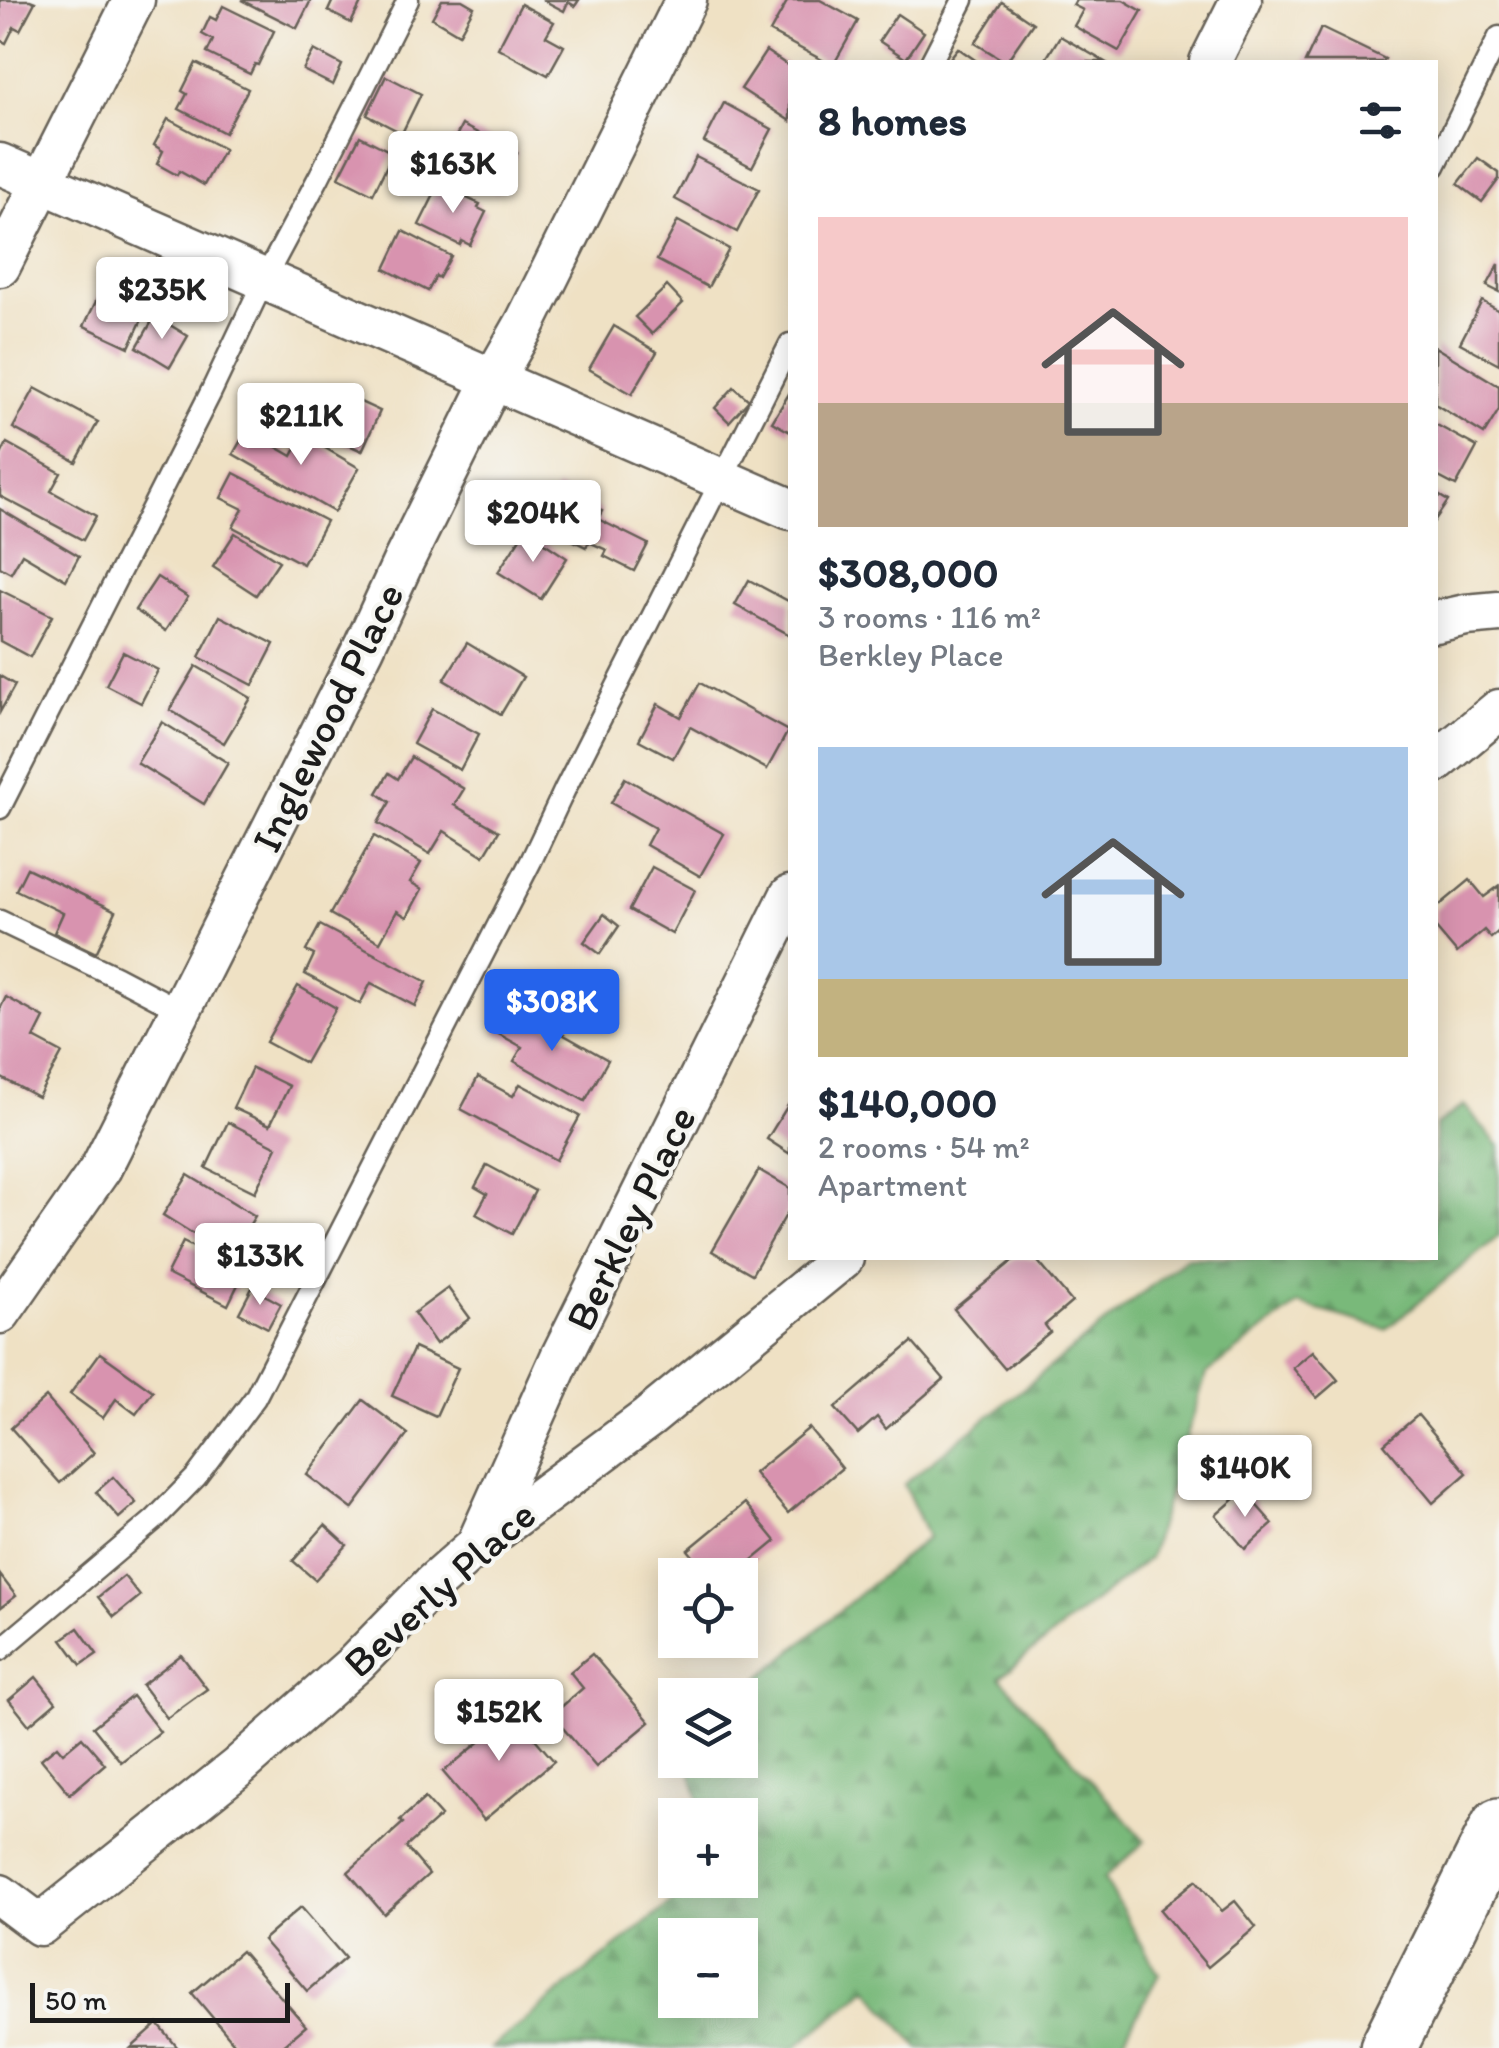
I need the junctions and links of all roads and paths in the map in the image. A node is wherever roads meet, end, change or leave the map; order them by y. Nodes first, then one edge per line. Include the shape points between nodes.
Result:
1 (134, 0) edge
2 (408, 0) edge
3 (686, 0) edge
4 (962, 0) edge
5 (1240, 0) edge
6 (1499, 38) edge
7 (932, 60) edge
8 (1211, 60) edge
9 (1438, 160) edge
10 (0, 164) edge
11 (42, 183) junction
12 (0, 266) edge
13 (264, 280) junction
14 (788, 348) edge
15 (492, 380) junction
16 (722, 480) junction
17 (788, 508) edge
18 (1498, 610) edge
19 (1438, 621) edge
20 (1499, 710) edge
21 (1438, 761) edge
22 (0, 808) edge
23 (788, 900) edge
24 (0, 921) edge
25 (180, 1010) junction
26 (841, 1260) edge
27 (0, 1312) edge
28 (477, 1545) junction
29 (0, 1650) edge
30 (1499, 1826) edge
31 (0, 1895) edge
32 (1397, 2043) edge

1 - 11 street
2 - 13 lane
3 - 15 street, Inglewood Place
4 - 7 lane
5 - 8 street
6 - 9 lane
10 - 11 street
11 - 12 street
11 - 13 street
13 - 15 street
13 - 22 lane
14 - 16 lane
15 - 16 street
15 - 25 street, Inglewood Place
16 - 17 street
16 - 29 lane via 256,1398 206,1466 154,1520
18 - 19 street
20 - 21 street
23 - 28 street, Berkley Place via 561,1357
24 - 25 lane
25 - 27 street, Inglewood Place via 101,1168
26 - 28 street, Beverly Place via 648,1418
28 - 31 street, Beverly Place via 266,1742 40,1925
30 - 32 main road

